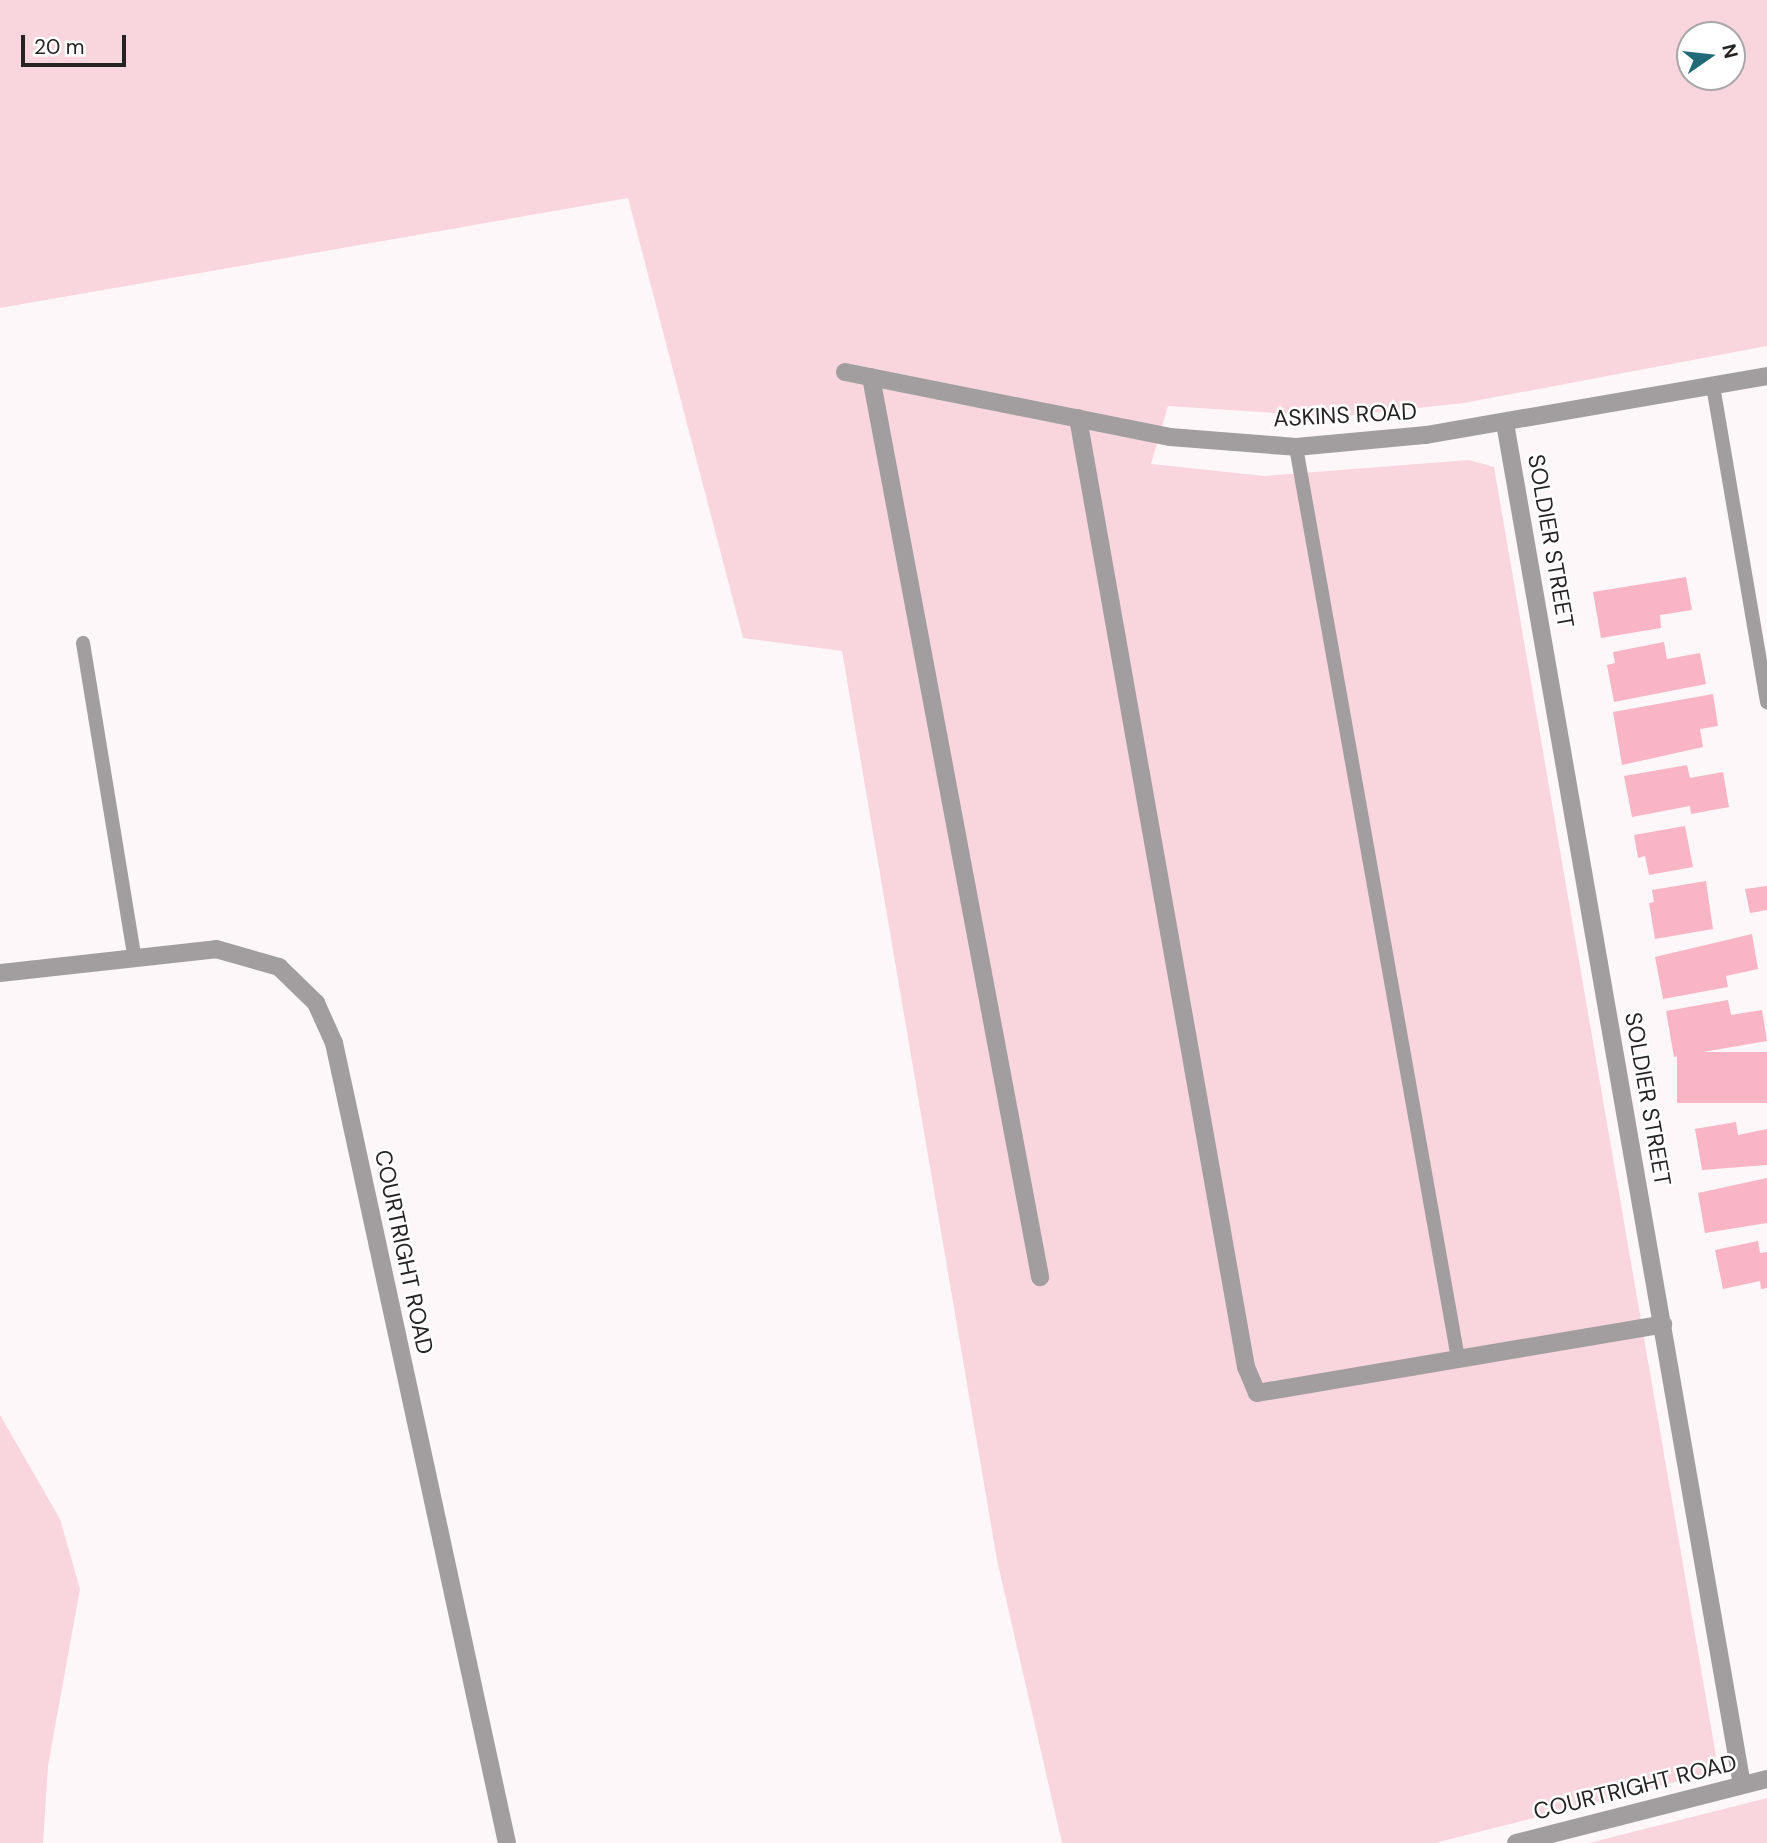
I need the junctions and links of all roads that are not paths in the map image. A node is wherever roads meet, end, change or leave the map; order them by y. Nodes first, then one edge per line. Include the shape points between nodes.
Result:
1 (845, 372) dead end
2 (1767, 376) edge
3 (871, 377) junction
4 (1713, 386) junction
5 (1078, 418) junction
6 (1506, 423) junction
7 (1296, 447) junction
8 (83, 643) dead end
9 (1767, 702) edge
10 (134, 955) junction
11 (0, 973) edge
12 (1040, 1277) dead end
13 (1663, 1324) junction
14 (1458, 1358) junction
15 (1767, 1779) edge
16 (1742, 1785) junction
17 (508, 1843) edge
18 (1516, 1843) edge

1 - 3 street, ASKINS ROAD
2 - 4 street, ASKINS ROAD
3 - 5 street, ASKINS ROAD
3 - 12 street
4 - 6 street, ASKINS ROAD
4 - 9 lane
5 - 7 street, ASKINS ROAD via 1170,437
5 - 14 street via 1246,1367 1257,1393
6 - 7 street, ASKINS ROAD
6 - 13 street, SOLDIER STREET
7 - 14 lane
8 - 10 lane
10 - 11 street, COURTRIGHT ROAD
10 - 17 street, COURTRIGHT ROAD via 208,948 264,960 304,987 327,1022
13 - 14 street
13 - 16 street, SOLDIER STREET
15 - 16 street, COURTRIGHT ROAD
16 - 18 street, COURTRIGHT ROAD

